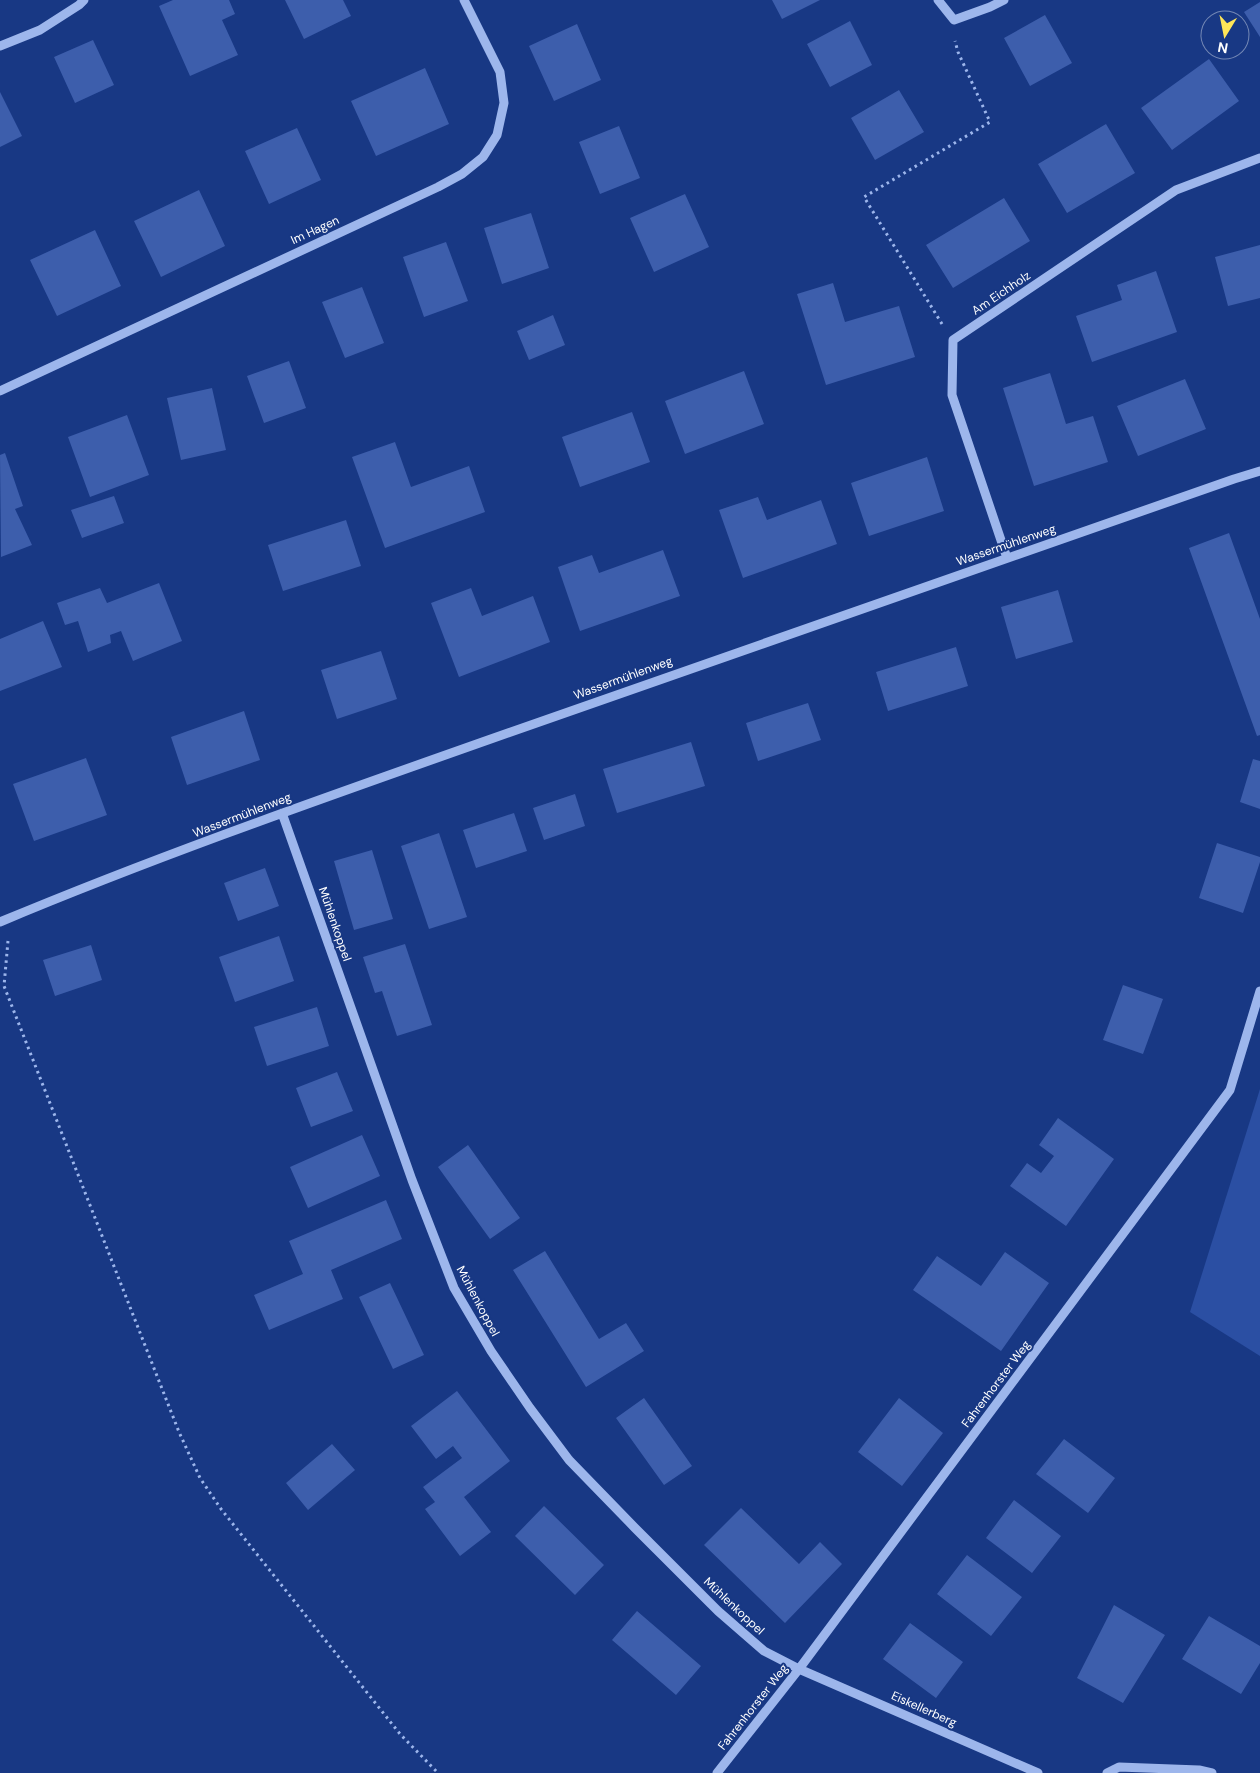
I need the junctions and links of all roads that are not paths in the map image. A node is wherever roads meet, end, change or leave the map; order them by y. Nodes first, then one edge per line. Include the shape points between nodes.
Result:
1 (84, 0) edge
2 (464, 0) edge
3 (938, 0) edge
4 (1004, 0) edge
5 (0, 46) edge
6 (1260, 158) edge
7 (0, 391) edge
8 (1260, 471) edge
9 (1007, 558) junction
10 (282, 813) junction
11 (0, 922) edge
12 (1260, 991) edge
13 (800, 1668) junction
14 (717, 1773) edge
15 (1038, 1773) edge
16 (1107, 1773) edge
17 (1212, 1773) edge

1 - 5 street via 40,30
2 - 7 street, Im Hagen via 500,72 504,103 497,135 483,157 438,187
3 - 4 street via 954,20
6 - 9 street, Am Eichholz via 1176,190 953,340 952,395
8 - 9 street, Wassermühlenweg
9 - 10 street, Wassermühlenweg
10 - 11 street, Wassermühlenweg
10 - 13 street, Mühlenkoppel via 454,1288 491,1351 569,1460 635,1528 764,1651
12 - 13 street, Fahrenhorster Weg via 1230,1090
13 - 14 street, Fahrenhorster Weg
13 - 15 street, Eiskellerberg
16 - 17 street via 1119,1767

